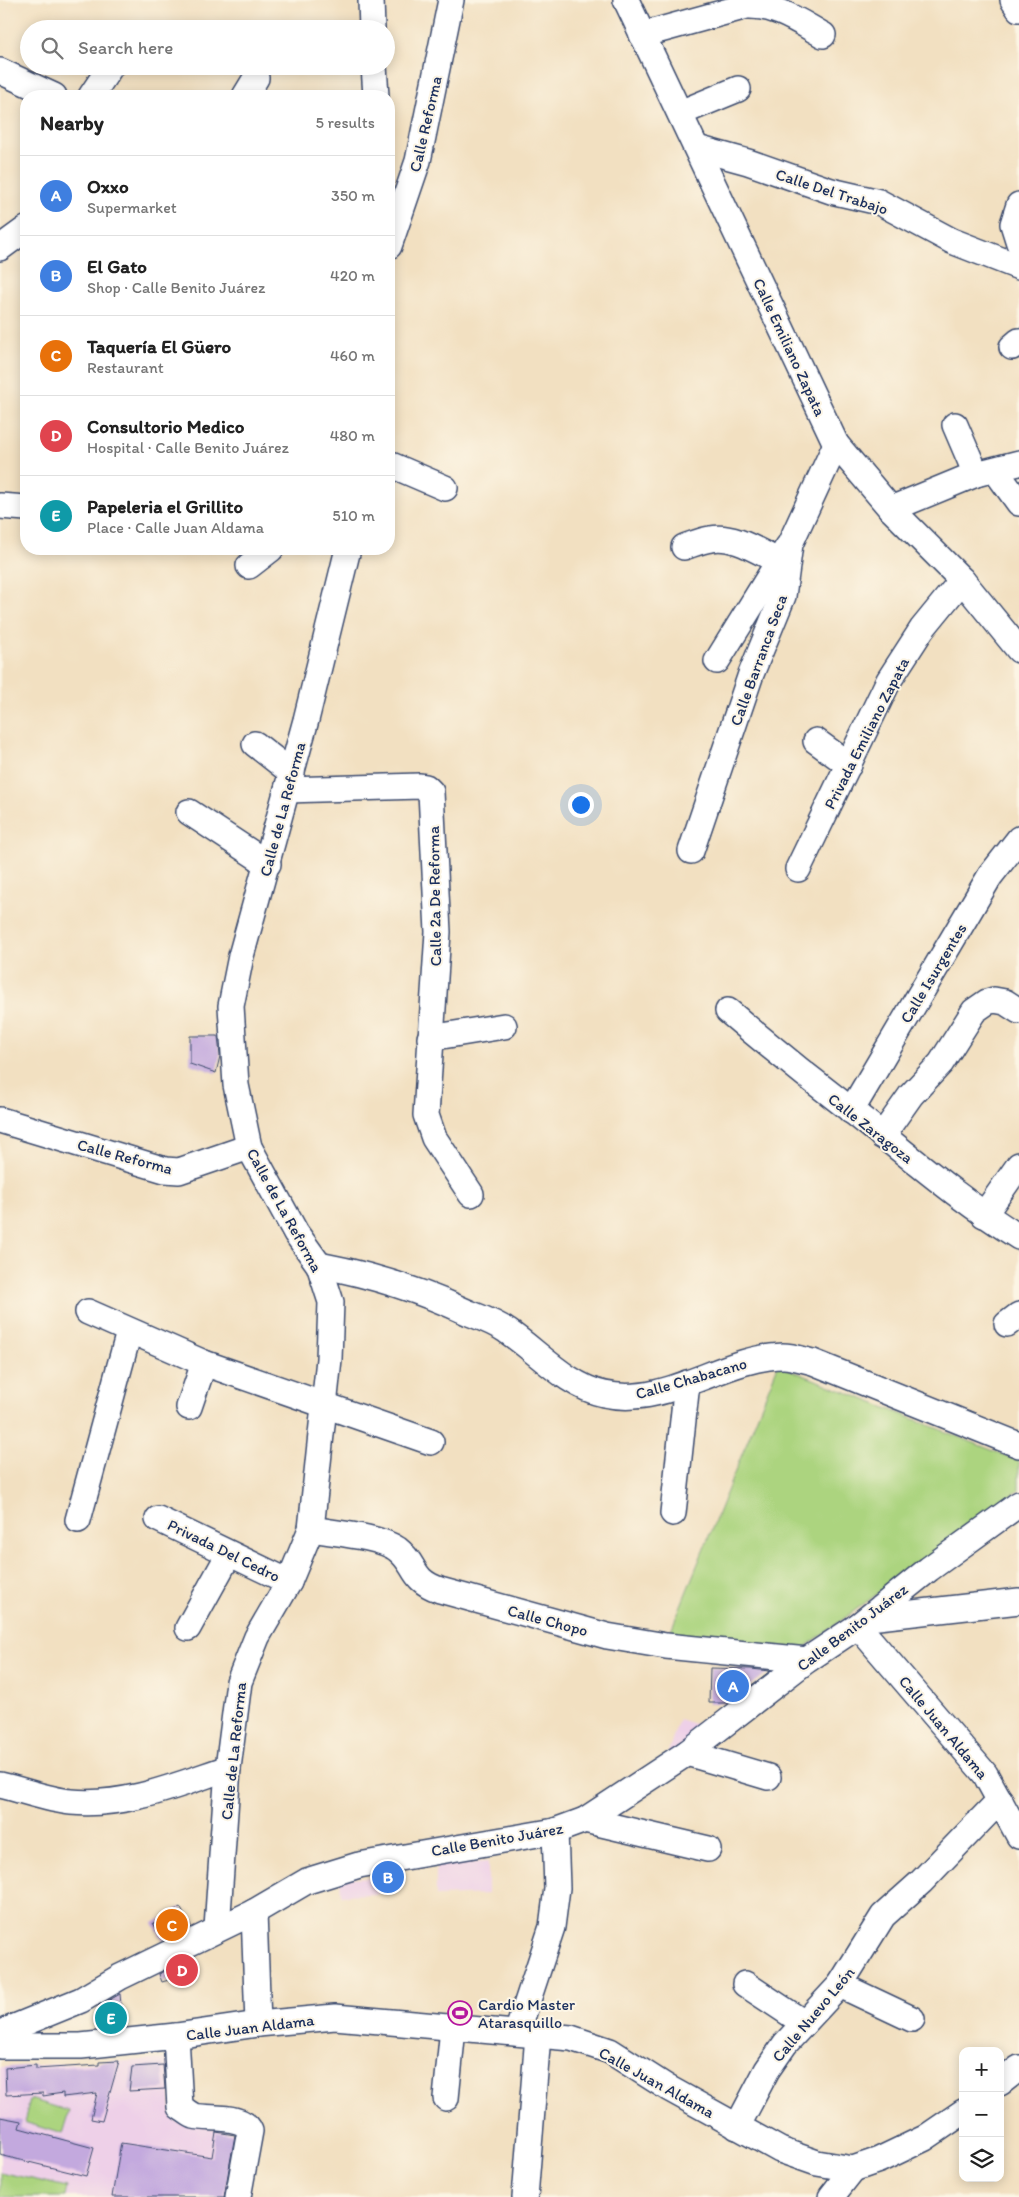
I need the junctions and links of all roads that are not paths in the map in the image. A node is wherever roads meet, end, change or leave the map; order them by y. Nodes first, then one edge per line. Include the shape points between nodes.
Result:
1 (371, 0) edge
2 (451, 0) edge
3 (626, 0) edge
4 (1013, 0) edge
5 (1019, 9) edge
6 (372, 20) edge
7 (642, 35) junction
8 (823, 35) dead end
9 (0, 71) edge
10 (104, 75) edge
11 (375, 75) edge
12 (738, 89) dead end
13 (41, 90) edge
14 (95, 90) edge
15 (376, 90) edge
16 (680, 113) junction
17 (697, 148) junction
18 (1019, 205) edge
19 (395, 228) edge
20 (20, 233) edge
21 (1019, 243) edge
22 (0, 248) edge
23 (1019, 267) edge
24 (955, 425) dead end
25 (836, 444) junction
26 (1019, 463) edge
27 (395, 467) edge
28 (985, 472) junction
29 (445, 488) dead end
30 (1019, 503) edge
31 (0, 506) edge
32 (20, 508) edge
33 (891, 509) junction
34 (684, 547) dead end
35 (784, 552) junction
36 (263, 555) edge
37 (346, 555) edge
38 (248, 566) dead end
39 (962, 580) junction
40 (1019, 650) edge
41 (717, 661) dead end
42 (816, 741) dead end
43 (254, 744) dead end
44 (849, 765) junction
45 (289, 782) junction
46 (189, 812) dead end
47 (1019, 839) edge
48 (690, 851) dead end
49 (268, 864) junction
50 (798, 869) dead end
51 (728, 1011) dead end
52 (1019, 1011) edge
53 (504, 1026) dead end
54 (430, 1038) junction
55 (852, 1111) junction
56 (0, 1120) edge
57 (882, 1136) junction
58 (249, 1147) junction
59 (1019, 1164) edge
60 (471, 1194) dead end
61 (984, 1215) junction
62 (1019, 1236) edge
63 (319, 1265) junction
64 (88, 1312) dead end
65 (129, 1332) junction
66 (204, 1363) junction
67 (687, 1383) junction
68 (324, 1405) junction
69 (189, 1408) dead end
70 (430, 1442) dead end
71 (1019, 1444) edge
72 (1019, 1504) edge
73 (673, 1513) dead end
74 (158, 1519) dead end
75 (78, 1520) dead end
76 (310, 1529) junction
77 (229, 1554) junction
78 (289, 1582) junction
79 (1019, 1601) edge
80 (863, 1622) junction
81 (188, 1628) dead end
82 (807, 1660) junction
83 (687, 1753) junction
84 (228, 1768) junction
85 (768, 1777) dead end
86 (0, 1784) edge
87 (1000, 1800) junction
88 (585, 1820) junction
89 (555, 1831) junction
90 (1019, 1836) edge
91 (708, 1849) dead end
92 (254, 1912) junction
93 (217, 1928) junction
94 (745, 1984) dead end
95 (840, 1985) junction
96 (912, 2019) dead end
97 (804, 2022) junction
98 (258, 2024) junction
99 (453, 2028) junction
100 (0, 2033) edge
101 (527, 2034) junction
102 (176, 2036) junction
103 (0, 2046) edge
104 (1019, 2068) edge
105 (1004, 2080) edge
106 (446, 2098) dead end
107 (959, 2115) edge
108 (737, 2127) junction
109 (853, 2169) junction
110 (238, 2197) edge
111 (524, 2197) edge
112 (831, 2197) edge

1 - 6 street
2 - 19 street, Calle Reforma via 418,160
3 - 7 street, Calle Emiliano Zapata
4 - 5 street
7 - 8 street via 747,6 772,8
7 - 16 street, Calle Emiliano Zapata
9 - 13 street
10 - 14 street
11 - 15 street
12 - 16 street
16 - 17 street, Calle Emiliano Zapata
17 - 23 street, Calle Del Trabajo via 831,191 879,202 952,241
17 - 25 street, Calle Emiliano Zapata
18 - 21 street via 1013,224
20 - 22 street
24 - 28 street
25 - 33 street, Calle Emiliano Zapata
25 - 35 street, Calle Barranca Seca
26 - 28 street
27 - 29 street
28 - 30 street
28 - 33 street
31 - 32 street
33 - 39 street, Calle Emiliano Zapata
34 - 35 street via 712,538
35 - 41 street
35 - 48 street, Calle Barranca Seca via 783,596 751,674
36 - 38 street
37 - 45 street, Calle de La Reforma
39 - 40 street, Calle Emiliano Zapata
39 - 44 street, Privada Emiliano Zapata via 922,629 889,680
42 - 44 street
43 - 45 street
44 - 50 street, Privada Emiliano Zapata
45 - 49 street, Calle de La Reforma
45 - 54 street, Calle 2a De Reforma via 420,786 431,792 438,932
46 - 49 street
47 - 55 street, Calle Isurgentes via 990,876
49 - 58 street, Calle de La Reforma via 239,965 231,1006 236,1085
51 - 55 street, Calle Zaragoza via 823,1091
52 - 57 street via 1005,1002 994,1000 974,1012 941,1063 911,1095
53 - 54 street
54 - 60 street, Calle 2a De Reforma via 425,1102 428,1125
55 - 57 street, Calle Zaragoza
56 - 58 street, Calle Reforma via 165,1170 178,1171
57 - 61 street, Calle Zaragoza
58 - 63 street, Calle de La Reforma via 296,1233
59 - 61 street
61 - 62 street, Calle Zaragoza
63 - 67 street, Calle Chabacano via 393,1281 434,1296 505,1330 579,1384 602,1394 621,1397 647,1395
63 - 68 street, Calle de La Reforma via 331,1302
64 - 65 street
65 - 66 street
65 - 75 street
66 - 68 street
66 - 69 street
67 - 71 street, Calle Chabacano via 759,1359 785,1356 813,1362
67 - 73 street
68 - 70 street
68 - 76 street, Calle de La Reforma
72 - 80 street, Calle Benito Juárez
74 - 77 street, Privada Del Cedro
76 - 78 street, Calle de La Reforma
76 - 82 street, Calle Chopo via 396,1548 424,1584 440,1590 607,1636 666,1646
77 - 78 street, Privada Del Cedro
77 - 81 street
78 - 84 street, Calle de La Reforma via 257,1638 239,1682
79 - 80 street
80 - 82 street, Calle Benito Juárez
80 - 87 street, Calle Juan Aldama via 985,1774
82 - 83 street, Calle Benito Juárez
83 - 85 street
83 - 88 street, Calle Benito Juárez
84 - 86 street via 138,1798 103,1803 70,1802
84 - 93 street, Calle de La Reforma
87 - 90 street, Calle Juan Aldama
87 - 95 street, Calle Nuevo León via 921,1882 883,1916
88 - 89 street, Calle Benito Juárez
88 - 91 street
89 - 92 street, Calle Benito Juárez via 359,1865 307,1881
89 - 101 street via 557,1888 552,1927
92 - 93 street, Calle Benito Juárez
92 - 98 street
93 - 100 street, Calle Benito Juárez via 81,2000
94 - 97 street
95 - 96 street
95 - 97 street, Calle Nuevo León
97 - 108 street, Calle Nuevo León via 767,2070
98 - 99 street, Calle Juan Aldama via 335,2017
98 - 102 street, Calle Juan Aldama
99 - 101 street, Calle Juan Aldama
99 - 106 street
101 - 108 street, Calle Juan Aldama via 571,2038 610,2051
101 - 111 street
102 - 103 street, Calle Juan Aldama via 81,2046
102 - 110 street via 180,2107 186,2115 241,2122 250,2131
104 - 105 street
107 - 109 street, Calle Juan Aldama via 925,2138
108 - 109 street, Calle Juan Aldama via 780,2150 817,2163
109 - 112 street

